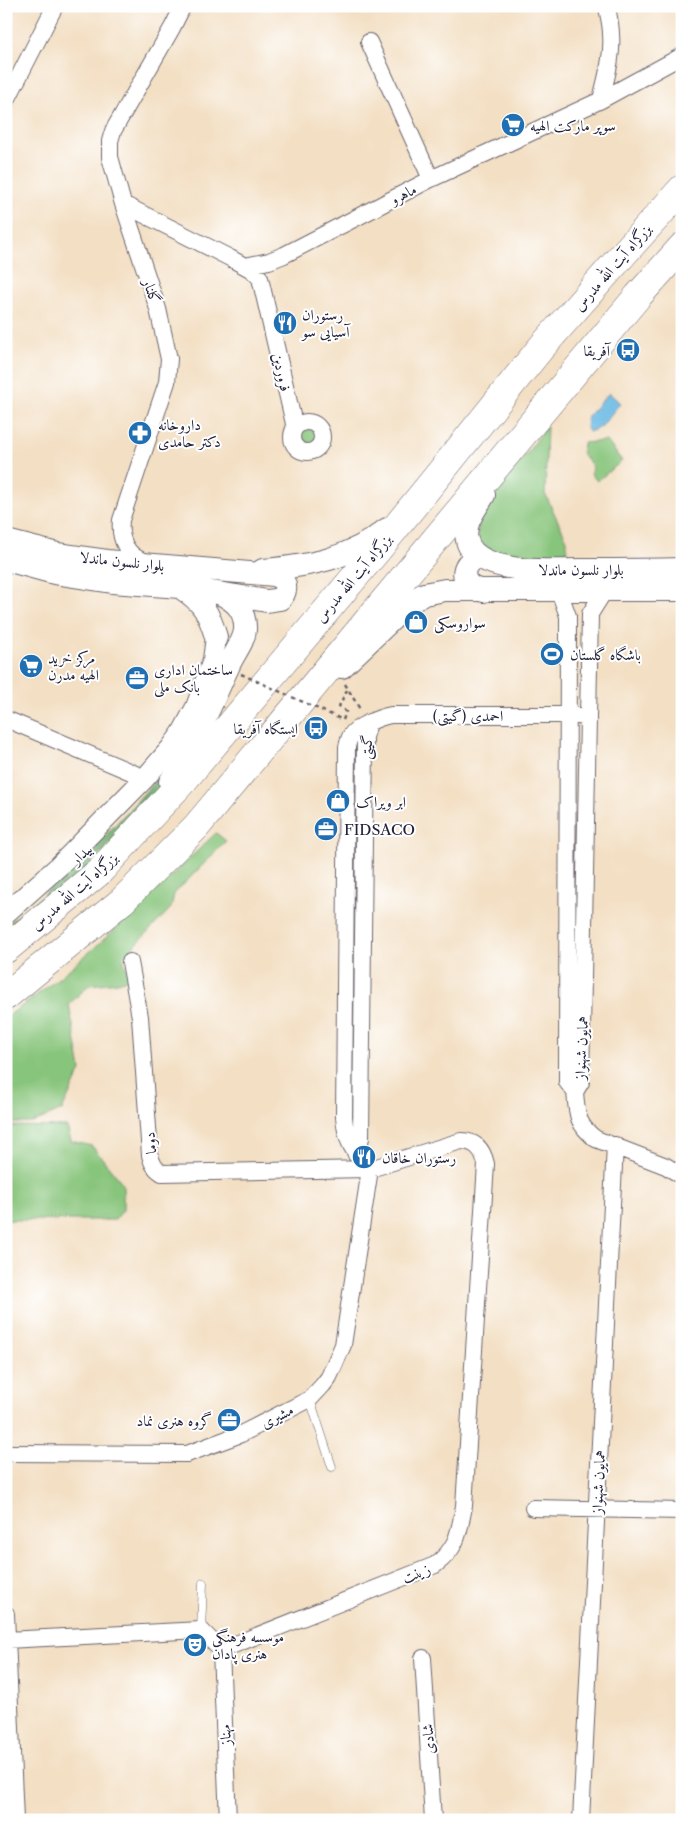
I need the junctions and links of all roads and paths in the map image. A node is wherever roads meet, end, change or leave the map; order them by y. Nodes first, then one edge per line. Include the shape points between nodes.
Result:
1 (55, 6) edge
2 (183, 6) edge
3 (607, 6) edge
4 (369, 42) dead end
5 (682, 56) edge
6 (600, 100) junction
7 (6, 102) edge
8 (431, 180) junction
9 (677, 192) edge
10 (123, 204) junction
11 (682, 247) edge
12 (245, 266) junction
13 (295, 428) dead end
14 (514, 445) junction
15 (408, 513) junction
16 (6, 541) edge
17 (481, 558) junction
18 (6, 560) edge
19 (164, 566) junction
20 (682, 570) edge
21 (239, 572) junction
22 (180, 587) junction
23 (559, 590) junction
24 (605, 590) junction
25 (682, 590) edge
26 (484, 591) junction
27 (221, 594) junction
28 (216, 637) junction
29 (239, 645) junction
30 (241, 674) dead end
31 (314, 687) junction
32 (568, 715) junction
33 (588, 717) junction
34 (6, 719) edge
35 (369, 723) junction
36 (146, 778) junction
37 (134, 836) junction
38 (6, 914) edge
39 (6, 922) edge
40 (6, 949) edge
41 (130, 962) dead end
42 (6, 996) edge
43 (575, 1086) junction
44 (615, 1145) junction
45 (486, 1164) joint
46 (370, 1169) junction
47 (682, 1176) edge
48 (310, 1399) junction
49 (6, 1453) edge
50 (332, 1467) dead end
51 (532, 1508) dead end
52 (597, 1510) junction
53 (682, 1511) edge
54 (203, 1583) dead end
55 (6, 1614) edge
56 (201, 1630) junction
57 (7, 1640) edge
58 (221, 1650) junction
59 (423, 1658) dead end
60 (15, 1820) edge
61 (228, 1820) edge
62 (433, 1820) edge
63 (581, 1820) edge

1 - 7 street
2 - 10 street, گلنار via 113,131 110,158
3 - 6 street via 612,35 609,66
4 - 8 street
5 - 6 street, ماهرو
6 - 8 street, ماهرو
8 - 12 street, ماهرو via 284,255
9 - 15 highway, بزرگراه آیت الله مدرس via 540,348
10 - 12 street
10 - 19 street, گلنار via 158,309 169,359 167,382 121,525 129,553
11 - 14 highway
12 - 13 street, فروردین via 260,278
14 - 17 main road via 466,529 470,549
14 - 31 highway
15 - 21 main road via 376,539 339,557 304,566
15 - 37 highway, بزرگراه آیت الله مدرس
16 - 19 main road, بلوار نلسون ماندلا via 57,554
17 - 20 main road, بلوار نلسون ماندلا via 499,565 526,569
17 - 26 main road via 468,562 465,575 471,587
18 - 22 main road, بلوار نلسون ماندلا via 54,573 112,582
19 - 21 main road, بلوار نلسون ماندلا
21 - 27 main road, بلوار نلسون ماندلا via 280,577 285,584 284,592 280,599 272,601
22 - 27 main road, بلوار نلسون ماندلا
22 - 28 main road via 202,605
23 - 24 main road, بلوار نلسون ماندلا
23 - 26 main road, بلوار نلسون ماندلا
23 - 32 street, همایون شهنواز via 568,616
24 - 25 main road, بلوار نلسون ماندلا
24 - 33 street, همایون شهنواز via 590,614
26 - 31 main road, بلوار نلسون ماندلا via 439,590 424,594 409,603 339,669
27 - 29 main road via 241,610 244,632
28 - 29 main road via 220,629 230,625 240,636
28 - 36 street, بیدار via 209,673 187,724 172,748
29 - 37 main road via 193,744
30 - 35 path, bridge via 343,720 346,712 339,706 347,689
31 - 42 highway via 196,827 122,901
32 - 33 street
32 - 35 street, احمدی (گیتی) via 391,715
32 - 43 street, همایون شهنواز
33 - 43 street, همایون شهنواز
34 - 36 street
35 - 46 street, گیتی via 351,734 347,746 344,1116 346,1136 356,1155
36 - 38 street, بیدار
36 - 39 street, بیدار via 130,808
37 - 40 highway, بزرگراه آیت الله مدرس via 99,872
41 - 46 street, دوما via 140,1017 150,1155 156,1169 168,1174
43 - 44 street via 578,1120 596,1139
44 - 47 street
44 - 52 street, همایون شهنواز
45 - 46 street, دوما via 479,1147 469,1141 461,1141
45 - 58 street, زینت via 464,1506 458,1538 445,1558 435,1566
46 - 48 street, مشیری via 343,1344 329,1377
48 - 49 street, مشیری via 241,1434 186,1454
48 - 50 lane
51 - 52 street
52 - 53 street
52 - 63 street, همایون شهنواز
54 - 56 lane
55 - 57 street
56 - 57 street
56 - 58 street
57 - 60 street
58 - 61 street, مهناز
59 - 62 street, شادی

